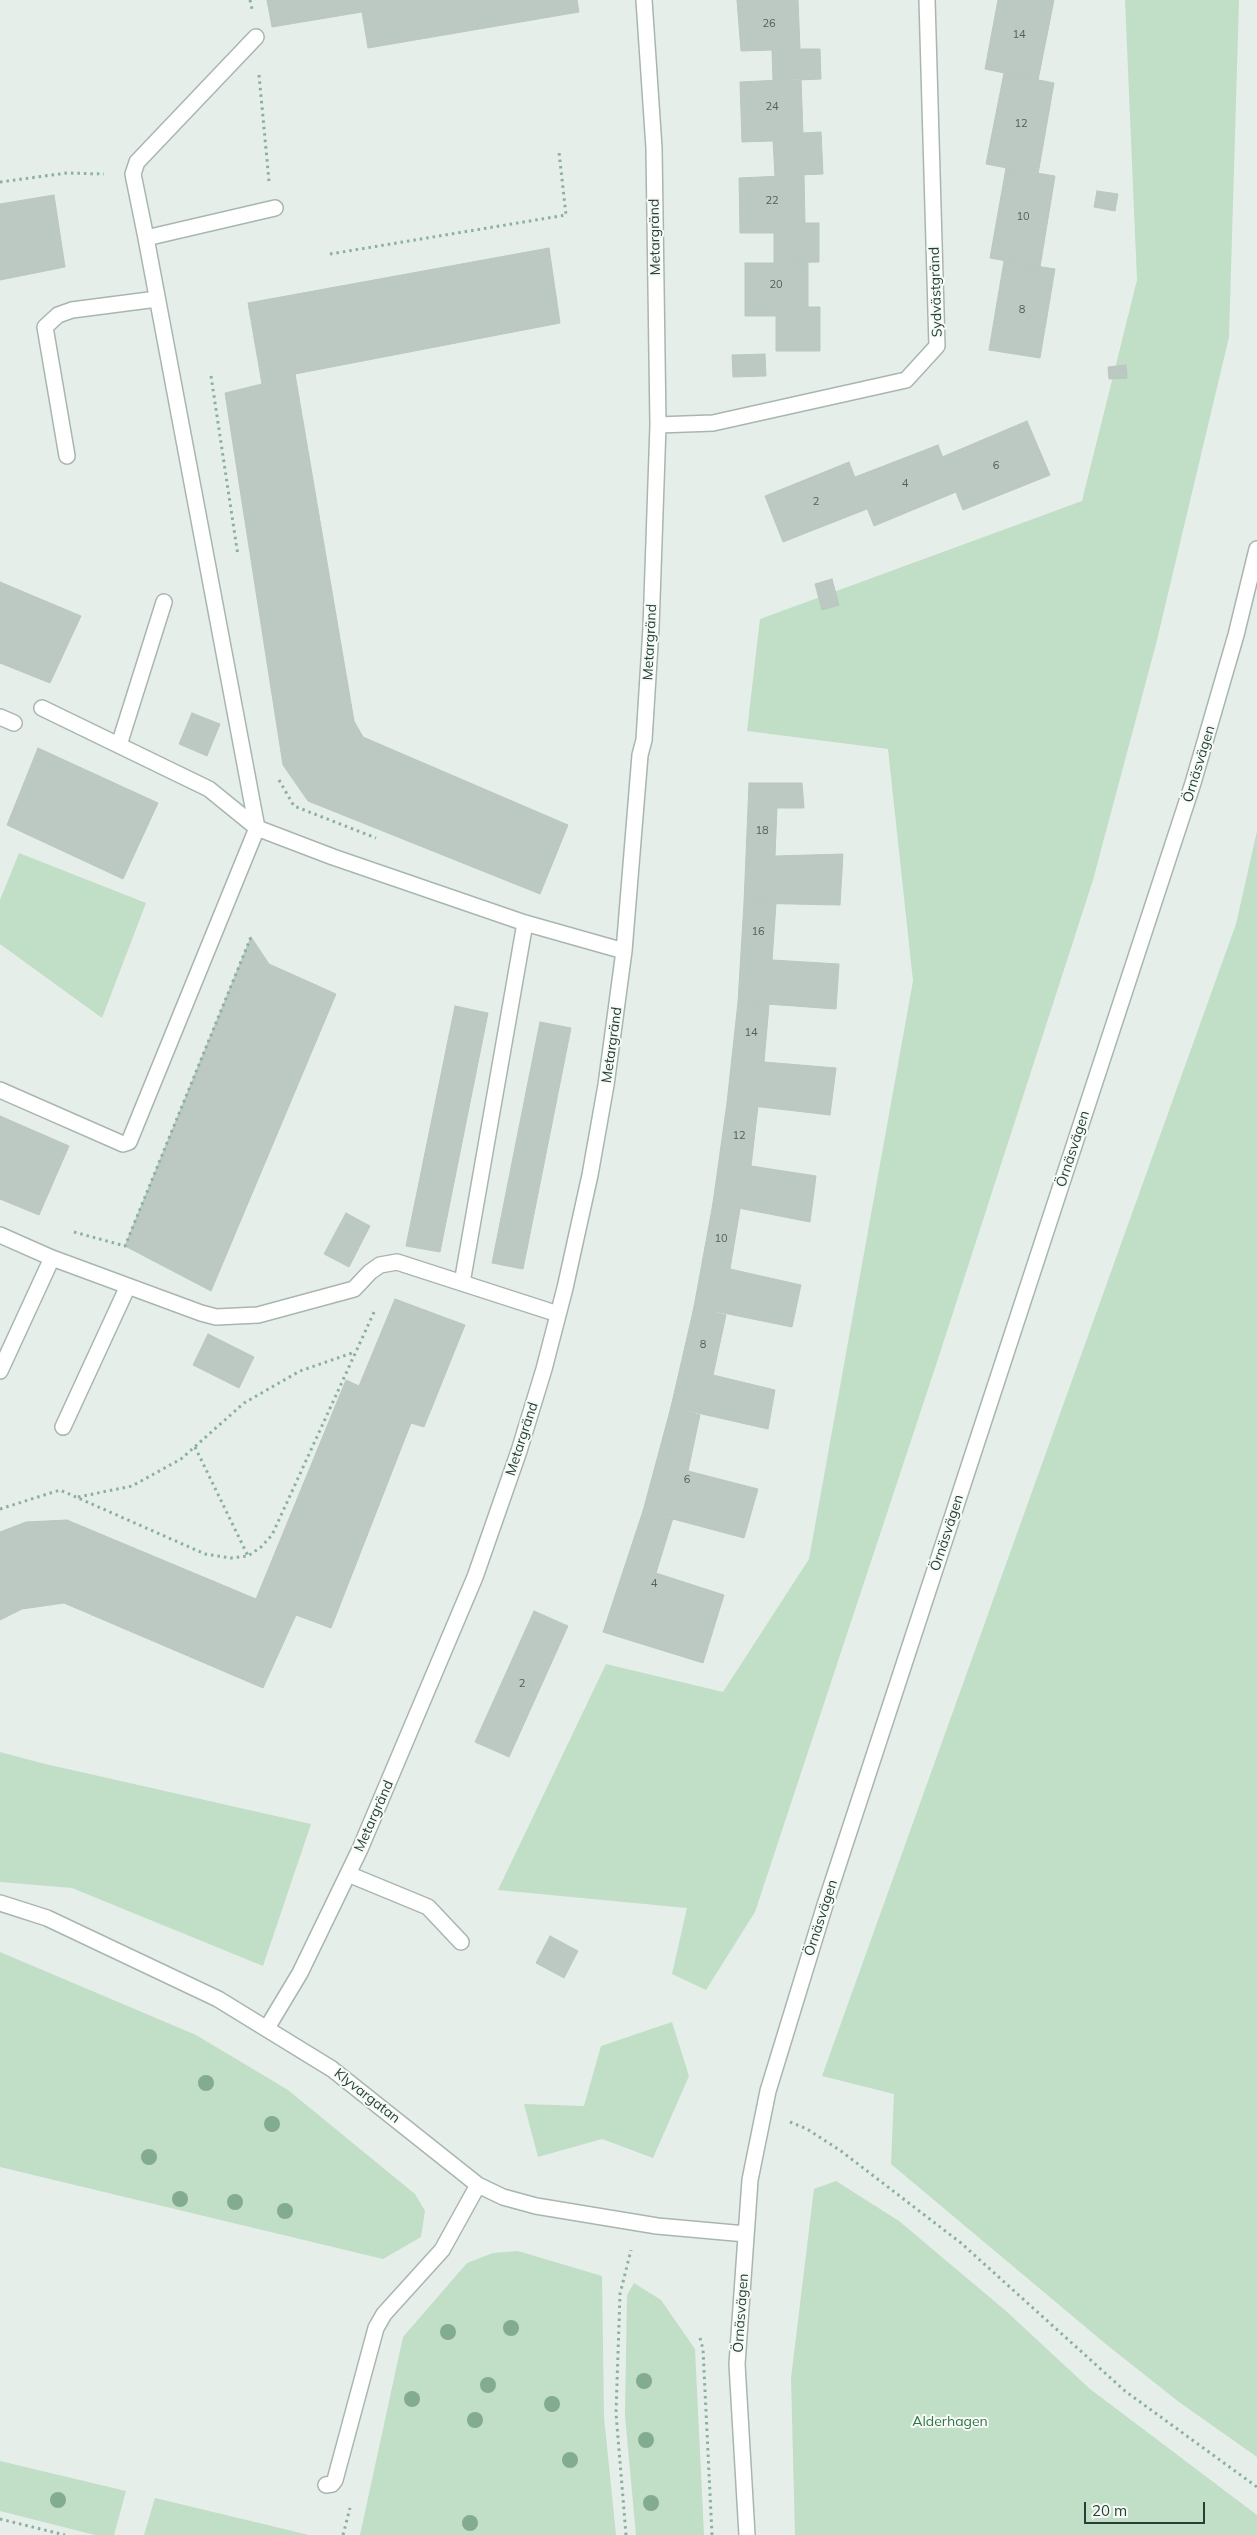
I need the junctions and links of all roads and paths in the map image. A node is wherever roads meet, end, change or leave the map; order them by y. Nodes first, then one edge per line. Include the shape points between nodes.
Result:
1 (250, 0) edge
2 (644, 0) edge
3 (927, 0) edge
4 (256, 37) junction
5 (559, 152) dead end
6 (132, 174) junction
7 (0, 182) edge
8 (275, 208) joint
9 (146, 238) junction
10 (330, 254) dead end
11 (157, 300) junction
12 (211, 376) dead end
13 (658, 425) junction
14 (67, 456) dead end
15 (1257, 549) edge
16 (239, 560) dead end
17 (164, 602) dead end
18 (42, 708) dead end
19 (119, 745) junction
20 (274, 772) dead end
21 (257, 828) junction
22 (380, 840) dead end
23 (525, 923) junction
24 (624, 951) junction
25 (0, 1090) edge
26 (0, 1235) edge
27 (52, 1258) junction
28 (462, 1283) junction
29 (128, 1286) junction
30 (377, 1307) dead end
31 (558, 1314) junction
32 (356, 1352) junction
33 (0, 1371) edge
34 (63, 1427) dead end
35 (195, 1447) junction
36 (77, 1497) junction
37 (0, 1509) edge
38 (248, 1556) junction
39 (348, 1874) junction
40 (0, 1903) edge
41 (461, 1942) dead end
42 (267, 2028) junction
43 (764, 2111) junction
44 (478, 2185) junction
45 (638, 2221) junction
46 (746, 2234) junction
47 (700, 2338) dead end
48 (326, 2485) dead end
49 (1257, 2487) edge
50 (0, 2519) edge
51 (64, 2535) edge
52 (626, 2535) edge
53 (712, 2535) edge
54 (747, 2535) edge

1 - 4 path
2 - 13 street, Metargränd via 654,148
3 - 13 street, Sydvästgränd via 937,346 906,380 713,423
4 - 6 street via 144,153
4 - 8 path
5 - 10 path via 566,215
6 - 7 path via 67,173
6 - 9 street
8 - 9 street
9 - 11 street
11 - 14 street via 72,310 58,315 45,327
11 - 21 street
12 - 16 path
13 - 24 street, Metargränd via 644,740 640,755
15 - 43 street, Örnäsvägen via 1193,783 800,1982
17 - 19 street
18 - 19 street
19 - 21 street via 209,789
20 - 22 path via 294,806
21 - 23 street
21 - 25 street via 129,1142 123,1144
23 - 24 street
23 - 28 street
24 - 31 street, Metargränd via 595,1148
26 - 27 street
27 - 29 street
27 - 33 street
28 - 29 street via 397,1262 380,1265 354,1289 258,1315 216,1317
28 - 31 street
29 - 34 street
30 - 32 path
31 - 39 street, Metargränd via 519,1451 475,1578
32 - 35 path via 300,1371 244,1403
32 - 38 path via 272,1535
35 - 36 path via 181,1459 132,1486
35 - 38 path
36 - 37 path via 60,1490
36 - 38 path via 206,1554 231,1558
39 - 41 street via 428,1907
39 - 42 street, Metargränd via 300,1973
40 - 42 street, Klyvargatan via 56,1922 218,1999
42 - 44 street, Klyvargatan via 332,2069
43 - 46 street, Örnäsvägen via 750,2180
43 - 49 path via 807,2130 840,2151 946,2231 1125,2390
44 - 45 street, Klyvargatan via 503,2197 536,2206
44 - 48 street via 442,2250 384,2314 376,2328 335,2480
45 - 46 street, Klyvargatan via 656,2226
45 - 52 path via 620,2294 616,2413
46 - 54 street, Örnäsvägen via 737,2364
47 - 53 path
50 - 51 path

